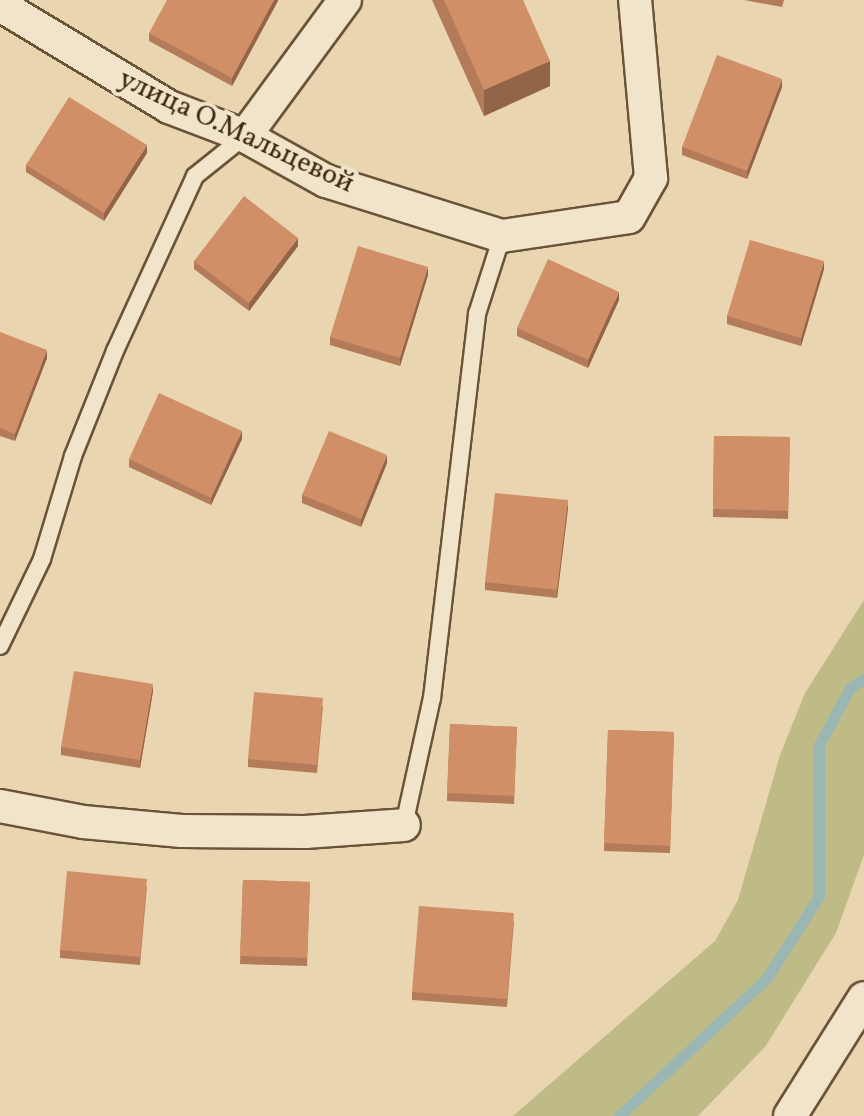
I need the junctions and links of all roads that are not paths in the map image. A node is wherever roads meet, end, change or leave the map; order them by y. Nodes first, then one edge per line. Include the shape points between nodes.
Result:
1 (345, 0) edge
2 (635, 0) edge
3 (0, 5) edge
4 (245, 136) junction
5 (502, 236) junction
6 (0, 646) edge
7 (0, 806) edge
8 (404, 825) joint
9 (864, 998) edge
10 (790, 1116) edge

1 - 4 street
2 - 5 street, улица О.Мальцевой via 651,178 629,217
3 - 4 street, улица О.Мальцевой via 169,107
4 - 5 street, улица О.Мальцевой via 326,181
4 - 6 lane via 195,176 115,351 73,456 42,559
5 - 8 lane via 477,314 432,698
7 - 8 street via 83,822 182,831 305,832
9 - 10 street

